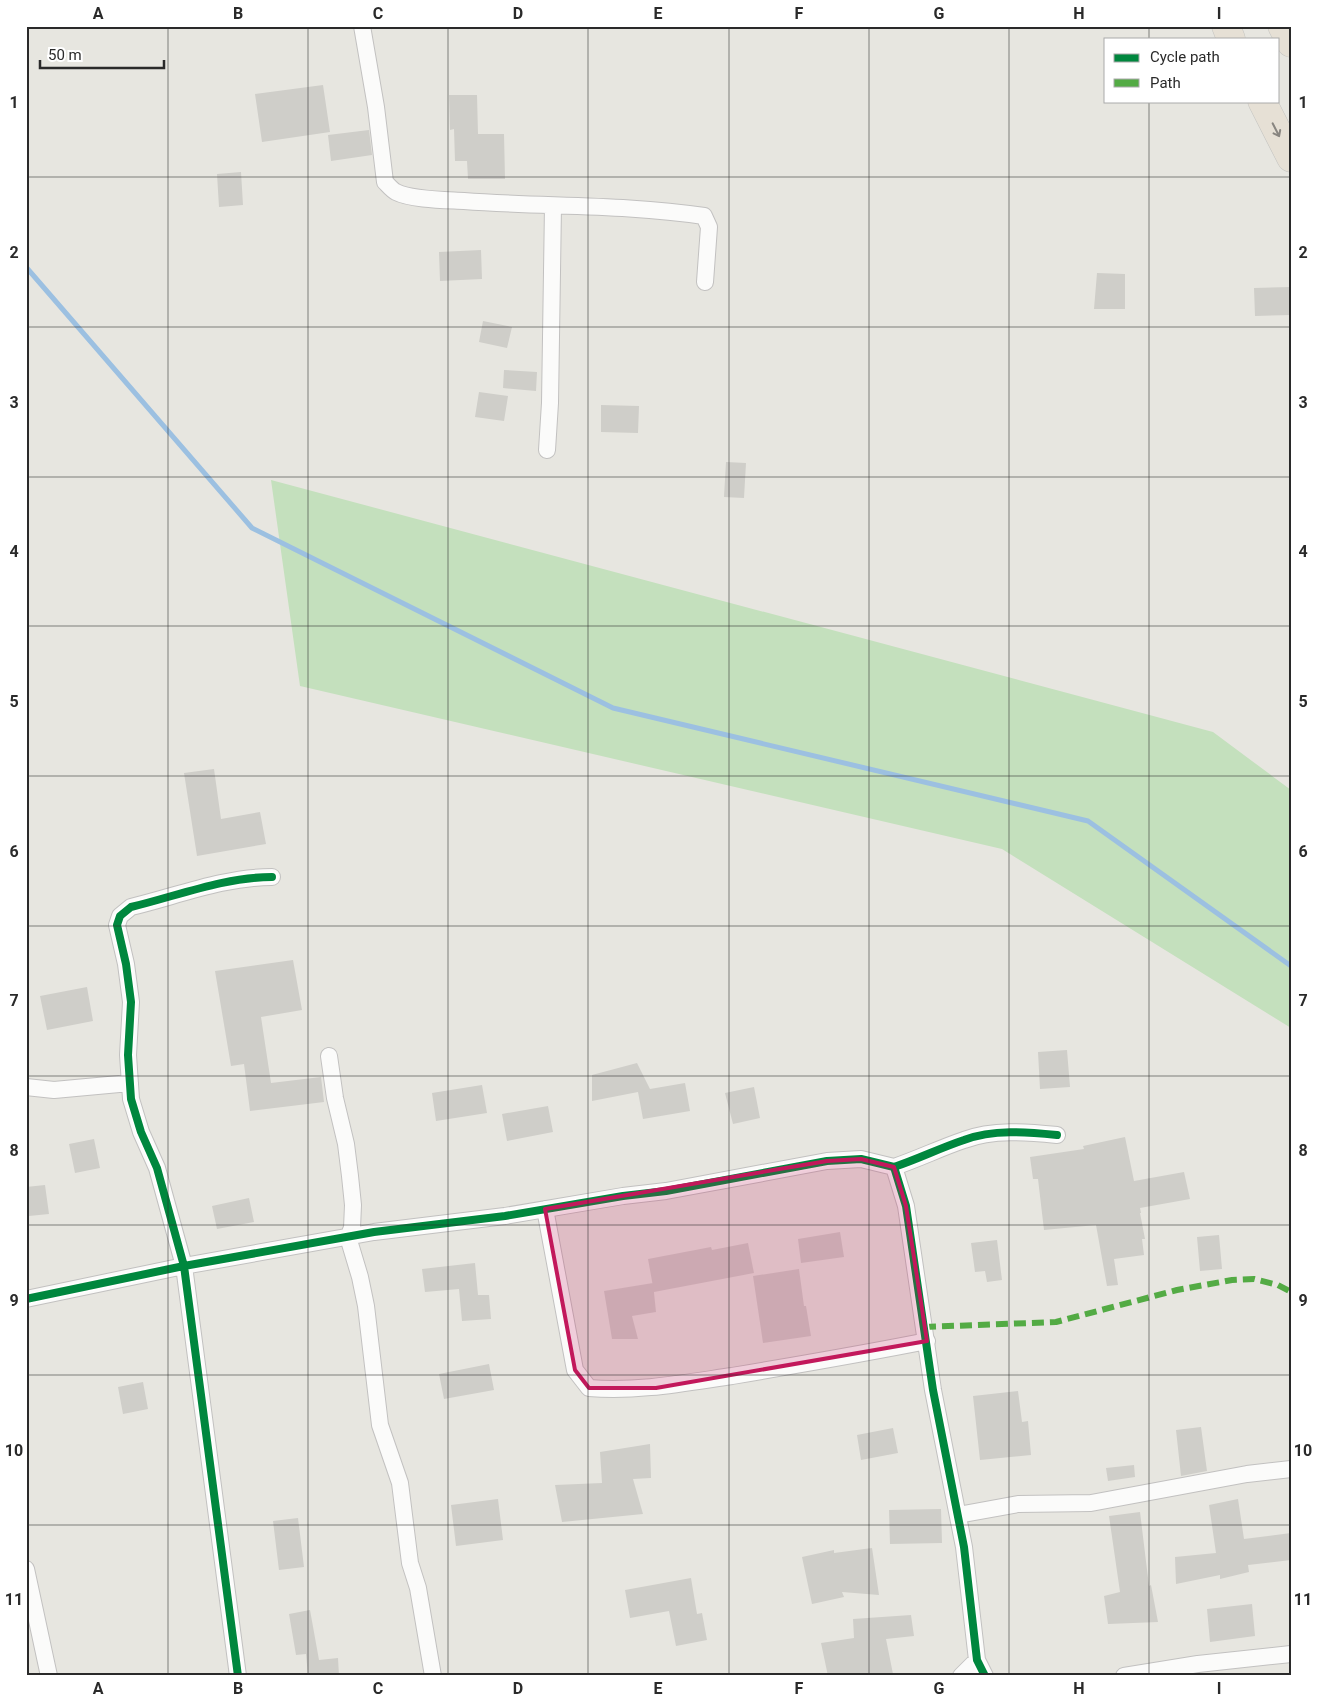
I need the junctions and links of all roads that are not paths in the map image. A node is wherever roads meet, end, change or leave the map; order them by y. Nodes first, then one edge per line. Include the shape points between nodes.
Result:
1 (362, 26) edge
2 (1226, 26) edge
3 (1282, 26) edge
4 (1231, 38) edge
5 (1291, 43) edge
6 (1263, 102) edge
7 (1291, 158) edge
8 (553, 206) junction
9 (706, 282) dead end
10 (547, 450) dead end
11 (272, 877) dead end
12 (329, 1056) dead end
13 (130, 1083) junction
14 (26, 1087) edge
15 (1057, 1135) dead end
16 (894, 1167) junction
17 (545, 1209) junction
18 (348, 1237) junction
19 (184, 1266) junction
20 (26, 1299) edge
21 (927, 1342) junction
22 (1291, 1469) edge
23 (958, 1515) junction
24 (26, 1569) edge
25 (1291, 1654) edge
26 (977, 1660) junction
27 (48, 1676) edge
28 (238, 1676) edge
29 (433, 1676) edge
30 (961, 1676) edge
31 (985, 1676) edge
32 (1124, 1676) edge

1 - 8 street via 385,182 396,192 420,198
2 - 4 highway
3 - 5 highway
6 -> 7 highway
8 - 9 street via 704,216 708,227
8 - 10 street
11 - 13 street via 218,884 131,906 120,916 117,925 131,1002
12 - 18 street via 350,1176 353,1206 352,1228
13 - 14 street via 54,1090
13 - 19 street via 131,1099 156,1168
15 - 16 street via 1029,1132 966,1139
16 - 17 street via 861,1159 827,1161 666,1191
16 - 21 street via 906,1206
17 - 18 street
17 - 21 street via 576,1370 589,1388 656,1388
18 - 19 street
18 - 29 street via 366,1306 380,1425 400,1484 410,1562 418,1588
19 - 20 street
19 - 28 street
21 - 23 street via 933,1390
22 - 23 street via 1246,1474 1091,1503 1018,1504
23 - 26 street
24 - 27 street
25 - 32 street
26 - 30 street
26 - 31 street

